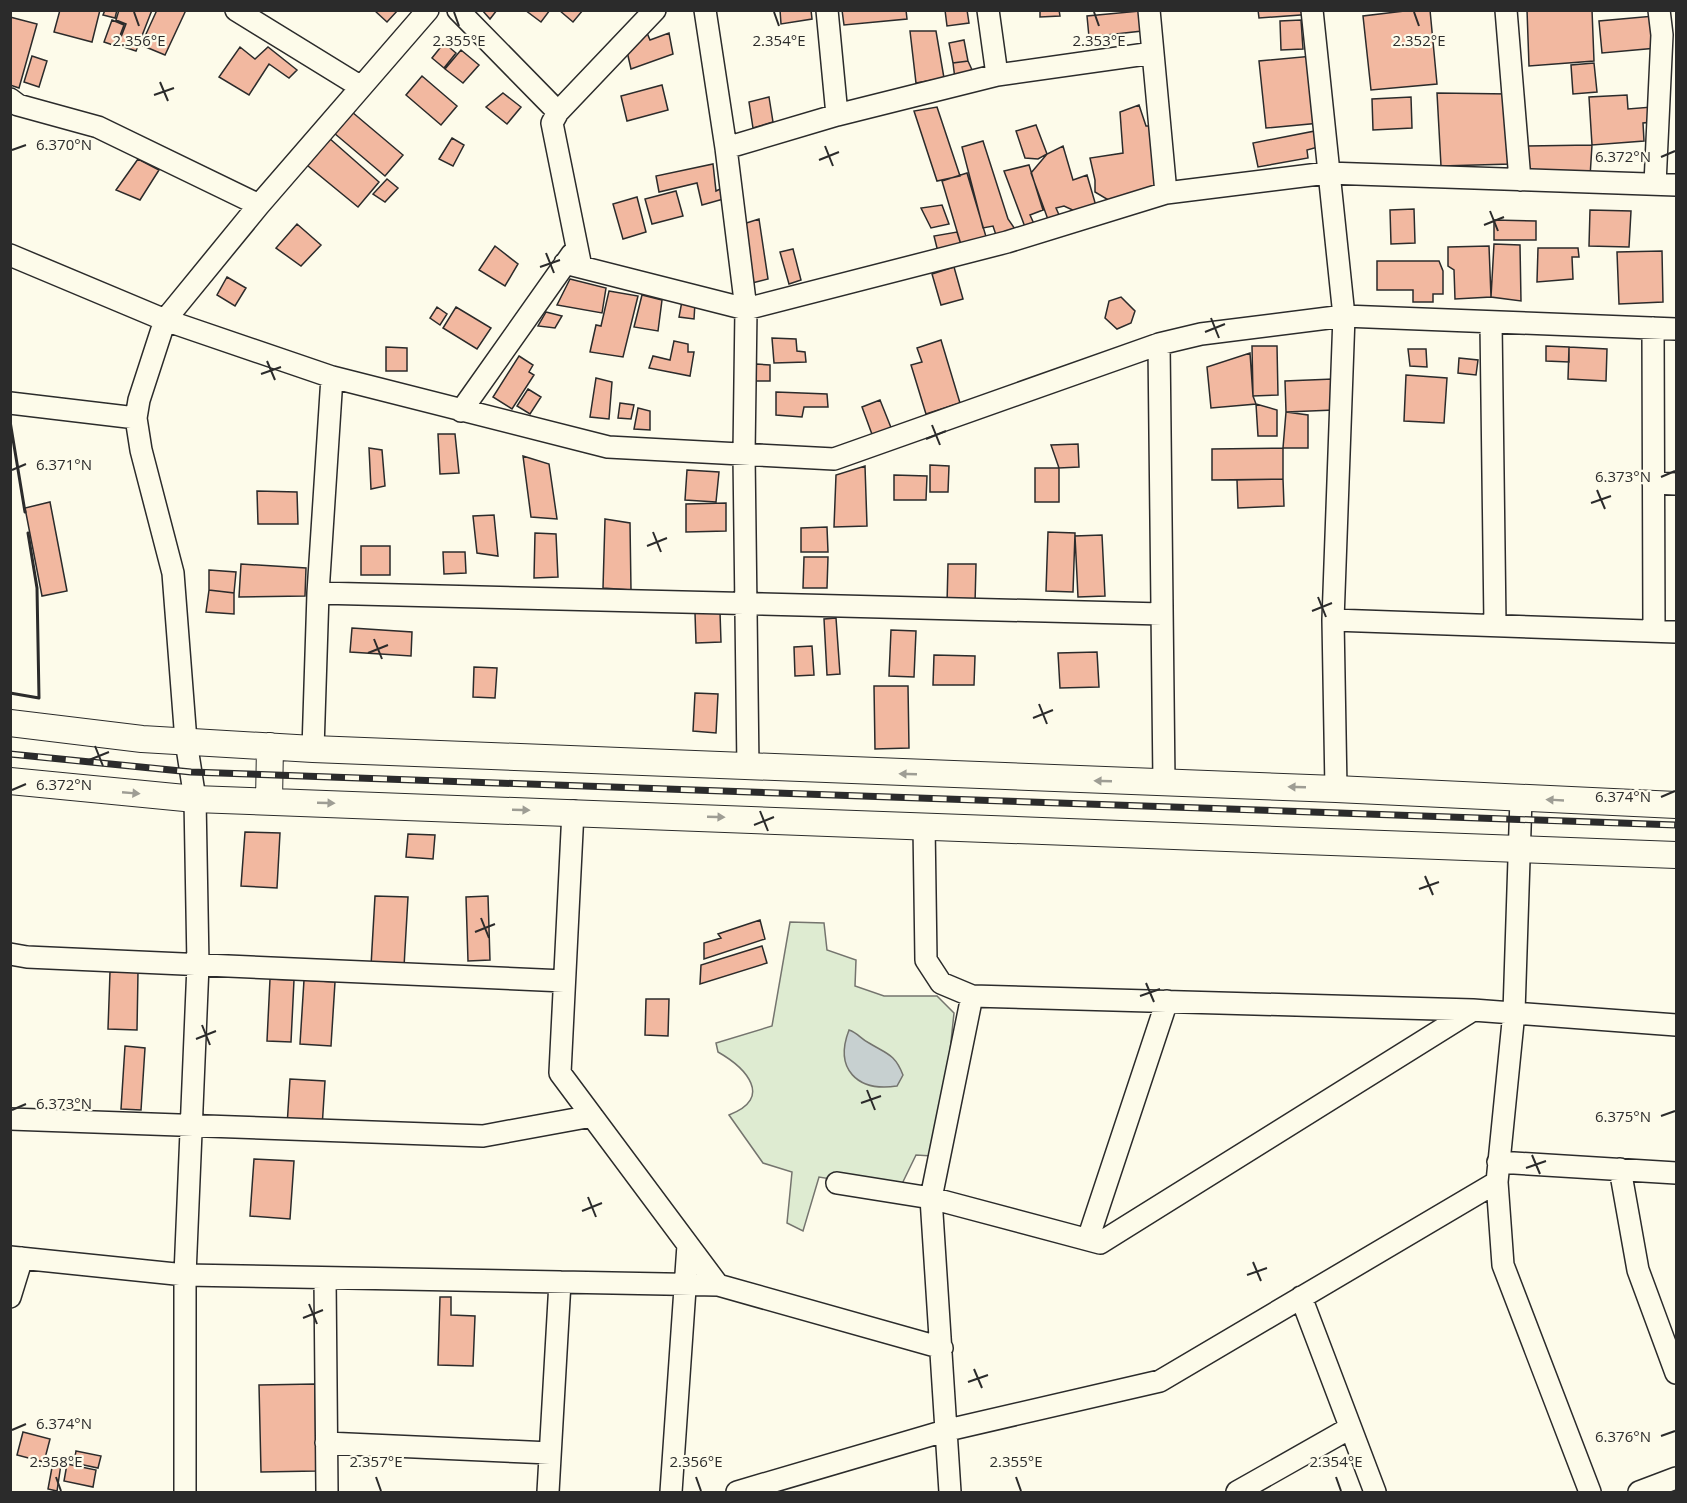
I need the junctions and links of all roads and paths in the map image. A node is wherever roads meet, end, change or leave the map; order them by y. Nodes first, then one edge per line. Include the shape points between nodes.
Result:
1 (236, 10) edge
2 (428, 10) edge
3 (458, 10) edge
4 (655, 10) edge
5 (705, 10) edge
6 (827, 10) edge
7 (988, 10) edge
8 (1149, 10) edge
9 (1312, 10) edge
10 (1506, 10) edge
11 (1659, 10) edge
12 (1669, 36) edge
13 (1153, 53) junction
14 (997, 75) junction
15 (361, 87) junction
16 (10, 99) edge
17 (558, 112) junction
18 (837, 115) junction
19 (726, 148) junction
20 (1326, 172) junction
21 (1520, 180) junction
22 (1655, 184) junction
23 (1677, 185) edge
24 (1167, 193) junction
25 (259, 205) junction
26 (10, 255) edge
27 (574, 260) junction
28 (746, 309) junction
29 (1344, 316) junction
30 (165, 320) junction
31 (1491, 323) junction
32 (1653, 328) junction
33 (1677, 329) edge
34 (1159, 344) junction
35 (332, 377) junction
36 (10, 403) edge
37 (461, 411) junction
38 (136, 418) junction
39 (744, 454) junction
40 (1653, 483) junction
41 (1677, 484) edge
42 (318, 593) junction
43 (747, 605) junction
44 (1162, 614) junction
45 (1333, 620) junction
46 (1495, 624) junction
47 (1653, 631) junction
48 (1677, 632) edge
49 (10, 723) edge
50 (186, 741) junction
51 (270, 746) junction
52 (313, 749) junction
53 (748, 768) junction
54 (10, 781) edge
55 (1164, 783) junction
56 (1335, 789) junction
57 (1521, 798) junction
58 (195, 799) junction
59 (269, 801) junction
60 (1677, 805) edge
61 (573, 812) junction
62 (924, 825) junction
63 (1520, 850) junction
64 (1677, 855) edge
65 (10, 954) edge
66 (198, 964) junction
67 (564, 981) junction
68 (972, 996) junction
69 (1167, 1001) junction
70 (1473, 1010) junction
71 (1514, 1012) junction
72 (1677, 1025) edge
73 (592, 1116) junction
74 (10, 1119) edge
75 (193, 1126) junction
76 (1620, 1168) junction
77 (1498, 1172) junction
78 (1677, 1173) edge
79 (837, 1183) dead end
80 (931, 1198) junction
81 (1088, 1239) junction
82 (688, 1245) junction
83 (16, 1258) edge
84 (185, 1275) junction
85 (325, 1278) junction
86 (560, 1282) junction
87 (685, 1284) junction
88 (718, 1285) junction
89 (10, 1297) edge
90 (1301, 1298) junction
91 (942, 1348) junction
92 (1677, 1373) edge
93 (1350, 1428) junction
94 (948, 1430) junction
95 (326, 1443) junction
96 (550, 1453) junction
97 (1677, 1478) edge
98 (185, 1492) edge
99 (327, 1492) edge
100 (548, 1492) edge
101 (671, 1492) edge
102 (737, 1492) edge
103 (950, 1492) edge
104 (1237, 1492) edge
105 (1375, 1492) edge
106 (1590, 1492) edge
107 (1639, 1492) edge

1 - 15 street
2 - 15 street
3 - 17 street
4 - 17 street
5 - 19 street
6 - 18 street
7 - 14 street
8 - 13 street
9 - 20 street
10 - 21 street
11 - 12 street
12 - 22 street
13 - 14 street
13 - 24 street
14 - 18 street
15 - 25 street
16 - 25 street via 18,105 98,127
17 - 27 street via 552,123
18 - 19 street
19 - 28 street
20 - 21 street
20 - 24 street
20 - 29 street
21 - 22 street
22 - 23 street
24 - 28 street via 1006,242
25 - 30 street
26 - 30 street
27 - 28 street
27 - 37 street
28 - 39 street
29 - 31 street
29 - 34 street via 1201,334
29 - 45 street
30 - 35 street
30 - 38 street via 151,356
31 - 32 street
31 - 46 street
32 - 33 street
32 - 40 street
34 - 39 street via 834,459
34 - 44 street
35 - 37 street
35 - 42 street
36 - 38 street
37 - 39 street via 608,447
38 - 50 street via 173,573
39 - 43 street
40 - 41 street
40 - 47 street
42 - 43 street
42 - 52 street
43 - 44 street
43 - 53 street
44 - 55 street
45 - 46 street
45 - 56 street
46 - 47 street
47 - 48 street
49 - 50 main road
50 - 51 main road
50 - 58 street
51 - 52 main road
51 - 59 main road
52 - 53 main road
55 -> 53 main road
54 -> 58 main road
56 -> 55 main road
56 - 57 main road
60 -> 57 main road
57 - 63 street
58 - 59 main road
58 - 66 street
59 -> 61 main road
61 -> 62 main road
61 - 67 street
62 - 63 main road
62 - 68 street via 926,960 941,982
63 - 64 main road
63 - 71 street
65 - 66 street
66 - 67 street
66 - 75 street
67 - 73 street via 560,1073
68 - 69 street
68 - 80 street
69 - 70 street
69 - 81 street
70 - 71 street
70 - 81 street via 1100,1243
71 - 72 street
71 - 77 street
73 - 75 street via 483,1136
73 - 82 street
74 - 75 street
75 - 84 street
76 - 77 street
76 - 78 street
76 - 92 street via 1638,1270
77 - 90 street
77 - 106 street via 1503,1265
79 - 80 street
80 - 81 street
80 - 91 street
82 - 87 street
82 - 88 street
83 - 84 street
83 - 89 street
84 - 85 street
84 - 98 street
85 - 86 street
85 - 95 street
86 - 87 street
86 - 96 street
87 - 88 street
87 - 101 street
88 - 91 street
90 - 93 street
90 - 94 street via 1160,1381
91 - 94 street
93 - 104 street
93 - 105 street
94 - 102 street
94 - 103 street
95 - 96 street
95 - 99 street
96 - 100 street
97 - 107 street

